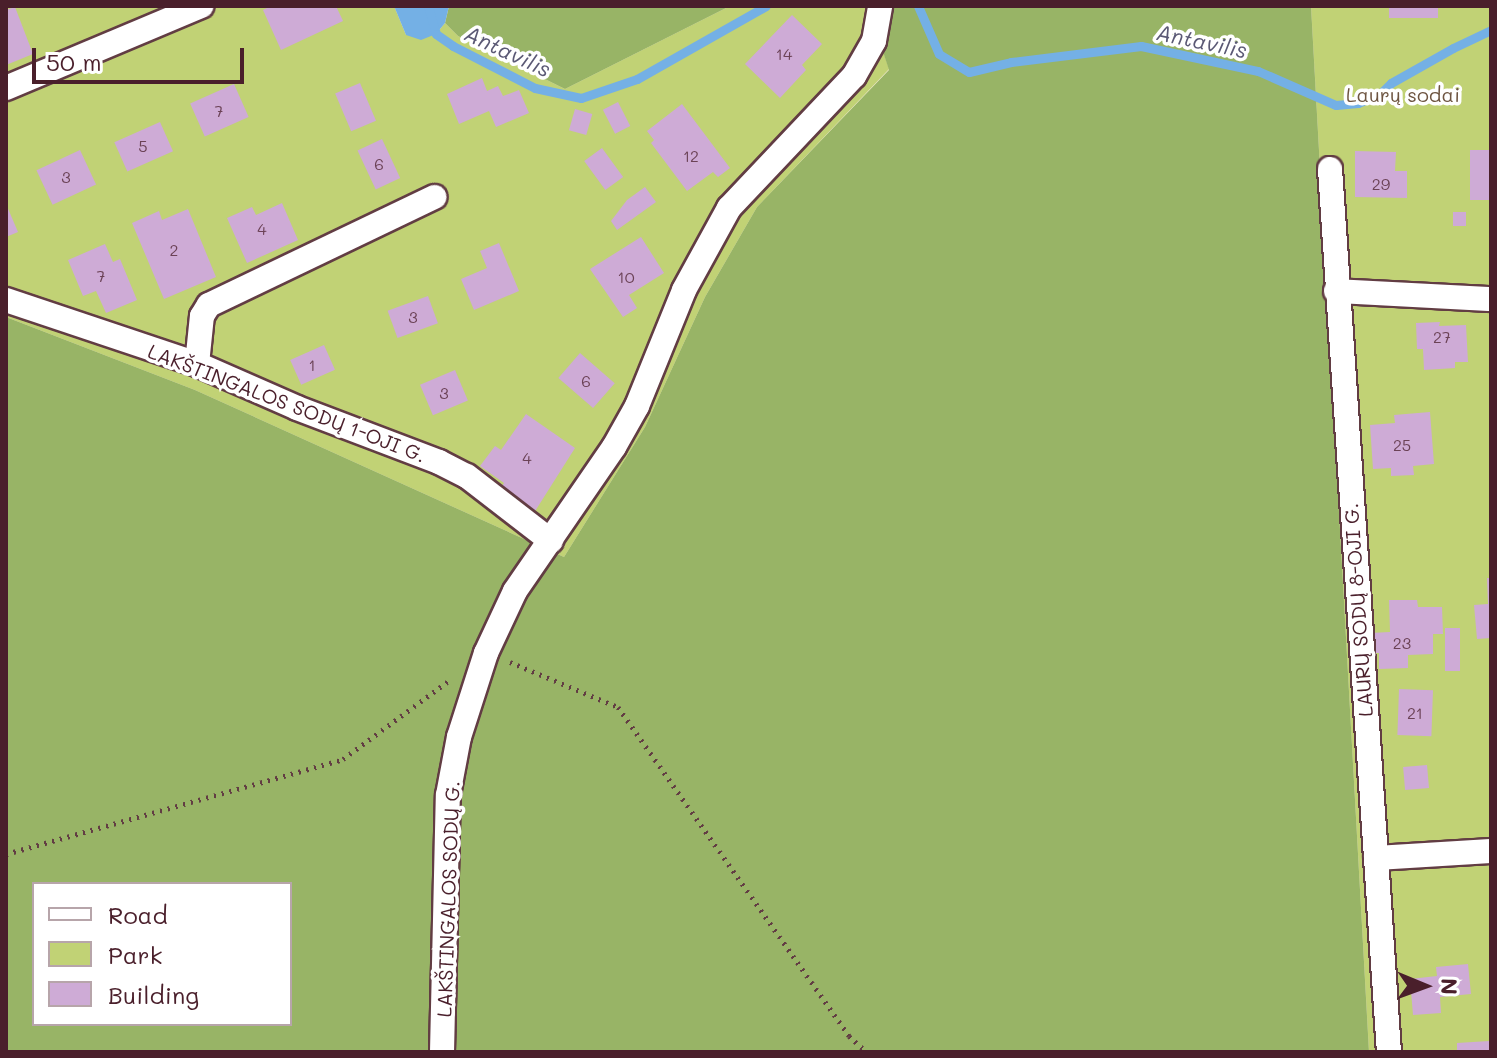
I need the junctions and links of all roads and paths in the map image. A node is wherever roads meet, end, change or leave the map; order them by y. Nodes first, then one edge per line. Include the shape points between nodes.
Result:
1 (201, 6) edge
2 (880, 6) edge
3 (6, 88) edge
4 (1330, 169) dead end
5 (434, 197) dead end
6 (1336, 291) junction
7 (1491, 299) edge
8 (6, 300) edge
9 (197, 364) junction
10 (551, 541) junction
11 (486, 653) junction
12 (1491, 851) edge
13 (6, 854) edge
14 (1376, 858) junction
15 (442, 1052) edge
16 (867, 1052) edge
17 (1389, 1052) edge

1 - 3 street
2 - 10 street, LAKŠTINGALOS SODŲ G. via 874,41 854,76 729,208 684,290 637,406
4 - 6 street, LAURŲ SODŲ 8-OJI G.
5 - 9 street via 209,305 202,316
6 - 7 street
6 - 14 street, LAURŲ SODŲ 8-OJI G.
8 - 9 street, LAKŠTINGALOS SODŲ 1-OJI G.
9 - 10 street, LAKŠTINGALOS SODŲ 1-OJI G. via 439,462 467,476
10 - 11 street, LAKŠTINGALOS SODŲ G. via 515,591
11 - 13 path via 343,759
11 - 15 street, LAKŠTINGALOS SODŲ G. via 459,737 448,795
11 - 16 path via 618,707 849,1036
12 - 14 street
14 - 17 street, LAURŲ SODŲ 8-OJI G.

